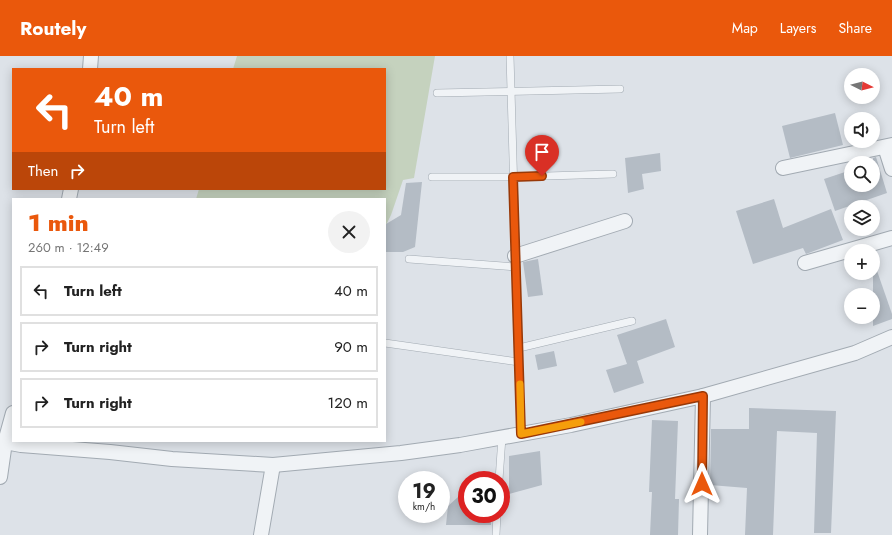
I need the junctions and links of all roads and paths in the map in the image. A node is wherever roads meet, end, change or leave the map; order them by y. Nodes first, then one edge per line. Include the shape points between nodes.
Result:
1 (91, 56) edge
2 (510, 56) edge
3 (90, 68) edge
4 (620, 90) dead end
5 (511, 92) junction
6 (437, 93) dead end
7 (889, 146) edge
8 (783, 168) dead end
9 (892, 169) edge
10 (613, 174) dead end
11 (432, 177) dead end
12 (513, 177) junction
13 (625, 221) dead end
14 (892, 238) edge
15 (409, 259) dead end
16 (515, 262) junction
17 (805, 263) dead end
18 (632, 321) dead end
19 (892, 337) edge
20 (386, 343) edge
21 (519, 348) junction
22 (520, 362) junction
23 (703, 396) junction
24 (12, 417) edge
25 (521, 434) junction
26 (502, 437) junction
27 (3, 442) edge
28 (273, 465) junction
29 (500, 471) edge
30 (0, 477) edge
31 (497, 523) edge
32 (262, 535) edge
33 (496, 535) edge
34 (700, 535) edge

1 - 3 street
2 - 5 lane
4 - 5 lane
5 - 6 lane
5 - 12 lane
7 - 8 street
7 - 9 street
10 - 12 lane
11 - 12 lane
12 - 16 lane
13 - 16 street
14 - 17 street
15 - 16 lane
16 - 21 lane
18 - 21 lane
19 - 23 street via 855,353
20 - 22 lane
21 - 22 lane
22 - 25 lane
23 - 25 street
23 - 34 street
24 - 27 street
25 - 26 street
26 - 28 street via 401,453
26 - 29 lane
27 - 28 street via 172,459
27 - 30 street
28 - 32 street
31 - 33 lane

